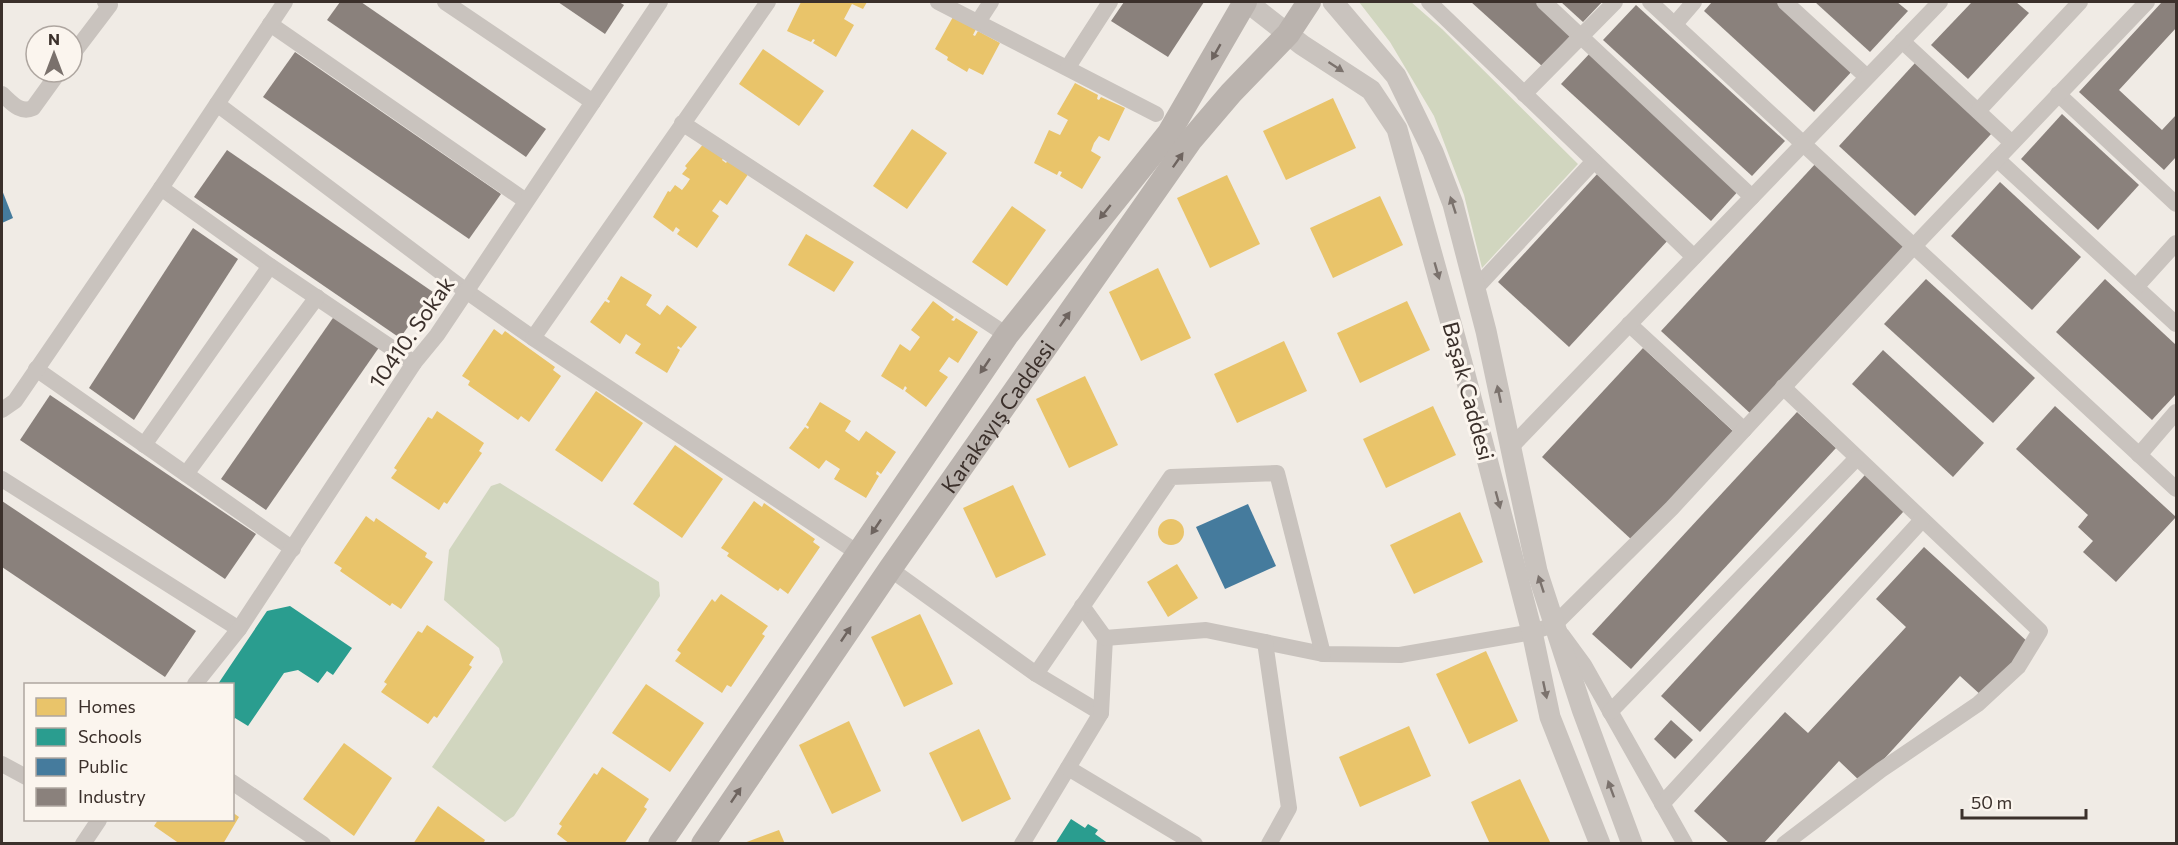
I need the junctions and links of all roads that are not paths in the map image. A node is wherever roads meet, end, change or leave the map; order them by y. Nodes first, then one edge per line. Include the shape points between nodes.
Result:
1 (105, 2) edge
2 (285, 2) edge
3 (445, 2) edge
4 (660, 2) edge
5 (768, 2) edge
6 (938, 2) edge
7 (991, 2) edge
8 (1110, 2) edge
9 (1246, 2) edge
10 (1309, 2) edge
11 (1333, 2) edge
12 (1429, 2) edge
13 (1544, 2) edge
14 (1615, 2) edge
15 (1650, 2) edge
16 (1694, 2) edge
17 (1785, 2) edge
18 (2080, 2) edge
19 (2147, 2) edge
20 (1931, 4) edge
21 (978, 22) junction
22 (270, 24) junction
23 (1675, 24) junction
24 (1288, 33) junction
25 (1582, 35) junction
26 (84, 39) edge
27 (1902, 41) junction
28 (1068, 67) junction
29 (1867, 77) junction
30 (50, 84) edge
31 (2, 94) edge
32 (1524, 94) junction
33 (2058, 94) junction
34 (593, 102) junction
35 (217, 104) junction
36 (1978, 111) junction
37 (1156, 114) dead end
38 (682, 123) junction
39 (1803, 143) junction
40 (2012, 143) junction
41 (1996, 159) junction
42 (1594, 161) junction
43 (160, 188) junction
44 (1752, 196) junction
45 (526, 201) junction
46 (2176, 204) edge
47 (2176, 243) edge
48 (1914, 246) junction
49 (1694, 257) junction
50 (270, 266) junction
51 (2136, 287) junction
52 (1476, 289) junction
53 (466, 291) junction
54 (317, 297) junction
55 (1629, 324) junction
56 (2176, 324) edge
57 (1007, 334) junction
58 (533, 338) junction
59 (414, 363) junction
60 (36, 369) junction
61 (1783, 387) junction
62 (2, 410) edge
63 (2176, 412) edge
64 (1744, 430) junction
65 (144, 445) junction
66 (1511, 447) junction
67 (2139, 455) junction
68 (1857, 458) junction
69 (186, 474) junction
70 (2, 479) edge
71 (2176, 489) edge
72 (1922, 520) junction
73 (292, 549) junction
74 (858, 553) junction
75 (890, 569) junction
76 (1083, 606) junction
77 (1554, 624) junction
78 (239, 629) junction
79 (1532, 632) junction
80 (1105, 638) junction
81 (1265, 642) junction
82 (1323, 654) junction
83 (1036, 674) junction
84 (196, 683) edge
85 (1610, 712) junction
86 (1101, 713) junction
87 (2, 764) edge
88 (1068, 768) junction
89 (24, 776) edge
90 (234, 783) edge
91 (1662, 804) junction
92 (98, 821) edge
93 (83, 843) edge
94 (323, 843) edge
95 (660, 843) edge
96 (703, 843) edge
97 (1023, 843) edge
98 (1195, 843) edge
99 (1269, 843) edge
100 (1600, 843) edge
101 (1632, 843) edge
102 (1685, 843) edge
103 (1784, 843) edge

1 - 26 street via 110,5
2 - 22 street
3 - 34 street
4 - 34 street, 10410. Sokak
5 - 38 street
6 - 21 street
7 - 21 street
8 - 28 street
9 - 24 street, Başak Caddesi
9 -> 57 main road, Karakayış Caddesi via 1169,133
10 - 24 main road, Karakayış Caddesi
52 -> 11 street, Başak Caddesi via 1453,204 1396,76
12 - 32 street
13 - 25 street
14 - 25 street
15 - 23 street
16 - 23 street
17 - 29 street
18 - 36 street
19 - 33 street
20 - 27 street
21 - 28 street
22 - 35 street
22 - 45 street
23 - 39 street
75 -> 24 main road, Karakayış Caddesi via 1191,141
24 -> 79 street, Başak Caddesi via 1371,90 1397,129
25 - 32 street
25 - 44 street
27 - 29 street
27 - 36 street
28 - 37 street
29 - 39 street
30 - 31 street via 27,111 20,110
32 - 42 street
33 - 40 street
33 - 46 street
34 - 45 street, 10410. Sokak
35 - 43 street
35 - 53 street
36 - 40 street
38 - 57 street
38 - 58 street
39 - 44 street
39 - 48 street
40 - 41 street
41 - 48 street
41 - 51 street
42 - 49 street
42 - 52 street
43 - 50 street
43 - 60 street
44 - 49 street
45 - 53 street, 10410. Sokak
47 - 51 street
48 - 61 street
48 - 67 street
49 - 55 street
50 - 54 street
50 - 65 street
51 - 56 street
66 -> 52 street, Başak Caddesi
53 - 58 street
53 - 59 street, 10410. Sokak
54 - 59 street
54 - 69 street
55 - 64 street
55 - 66 street
57 -> 74 main road, Karakayış Caddesi
58 - 74 street
59 - 73 street, 10410. Sokak
60 - 62 street via 15,401
60 - 65 street
61 - 64 street
61 - 68 street
63 - 67 street
64 - 77 street via 1672,508
65 - 69 street
77 -> 66 street, Başak Caddesi via 1537,571
67 - 71 street
68 - 72 street
68 - 85 street
69 - 73 street
70 - 78 street
72 - 91 street
72 - 103 street via 2040,631 2018,668 1978,704
73 - 78 street, 10410. Sokak
74 - 95 main road, Karakayış Caddesi
75 - 83 street
96 -> 75 main road, Karakayış Caddesi
76 - 80 street
76 - 82 street via 1171,477 1277,473
76 - 83 street
77 - 79 street
77 - 85 street via 1584,665
101 -> 77 street, Başak Caddesi
78 - 84 street, 10410. Sokak
79 - 82 street via 1400,655
79 -> 100 street, Başak Caddesi via 1550,717
80 - 81 street via 1206,630
80 - 86 street
81 - 82 street
81 - 99 street via 1289,808
83 - 86 street
85 - 91 street
86 - 88 street
87 - 89 street
88 - 97 street
88 - 98 street
90 - 94 street
91 - 102 street
92 - 93 street

